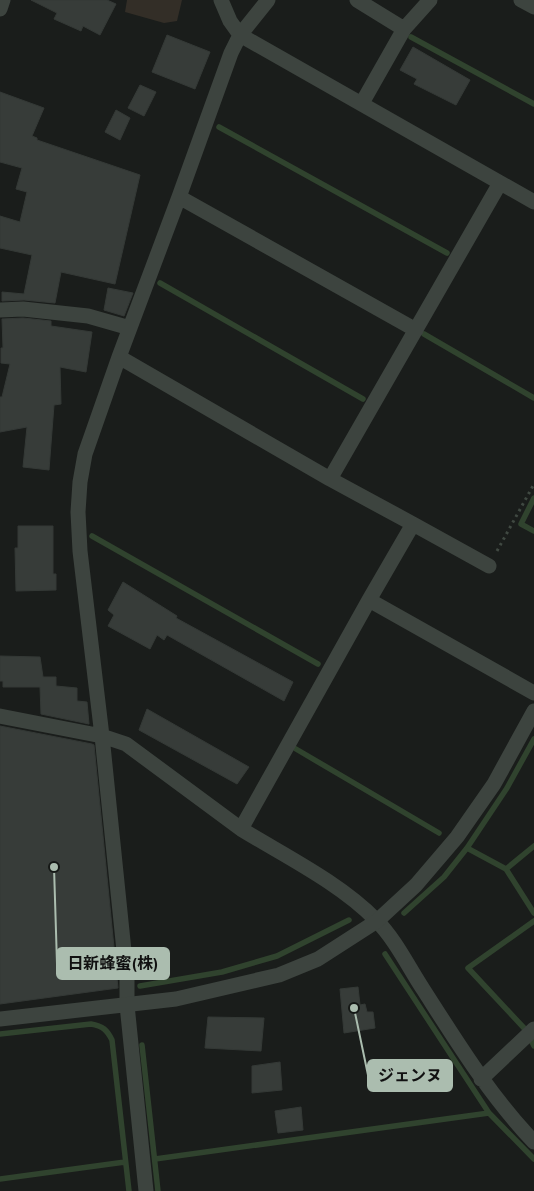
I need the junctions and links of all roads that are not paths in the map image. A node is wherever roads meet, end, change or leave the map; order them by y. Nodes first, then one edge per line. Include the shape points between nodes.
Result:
1 (3, 0) edge
2 (221, 0) edge
3 (268, 0) edge
4 (357, 0) edge
5 (430, 0) edge
6 (521, 0) edge
7 (534, 7) edge
8 (0, 9) edge
9 (404, 29) junction
10 (240, 35) junction
11 (362, 103) junction
12 (500, 182) junction
13 (180, 197) junction
14 (534, 202) edge
15 (0, 310) edge
16 (130, 328) junction
17 (416, 330) junction
18 (119, 357) junction
19 (330, 478) junction
20 (413, 524) junction
21 (489, 566) road end
22 (369, 600) junction
23 (534, 693) edge
24 (534, 711) edge
25 (0, 716) edge
26 (102, 736) junction
27 (241, 829) junction
28 (378, 921) junction
29 (127, 1005) junction
30 (0, 1019) edge
31 (534, 1029) edge
32 (481, 1079) junction
33 (534, 1142) edge
34 (146, 1191) edge

1 - 8 street
2 - 10 street
3 - 10 street
4 - 9 street
5 - 9 street
6 - 7 street
9 - 11 street
10 - 11 street
10 - 13 street
11 - 12 street
12 - 14 street
12 - 17 street
13 - 16 street
13 - 17 street
15 - 16 street via 23,309 88,316
16 - 18 street
17 - 19 street
18 - 19 street
18 - 26 street via 86,454 78,512
19 - 20 street
20 - 21 street
20 - 22 street
22 - 23 street
22 - 27 street
24 - 28 street via 494,784 457,837 416,885
25 - 26 street
26 - 27 street via 126,744
26 - 29 street
27 - 28 street via 351,896
28 - 29 street via 318,959 279,975 176,999
28 - 32 street
29 - 30 street
29 - 34 street
31 - 32 street
32 - 33 street

